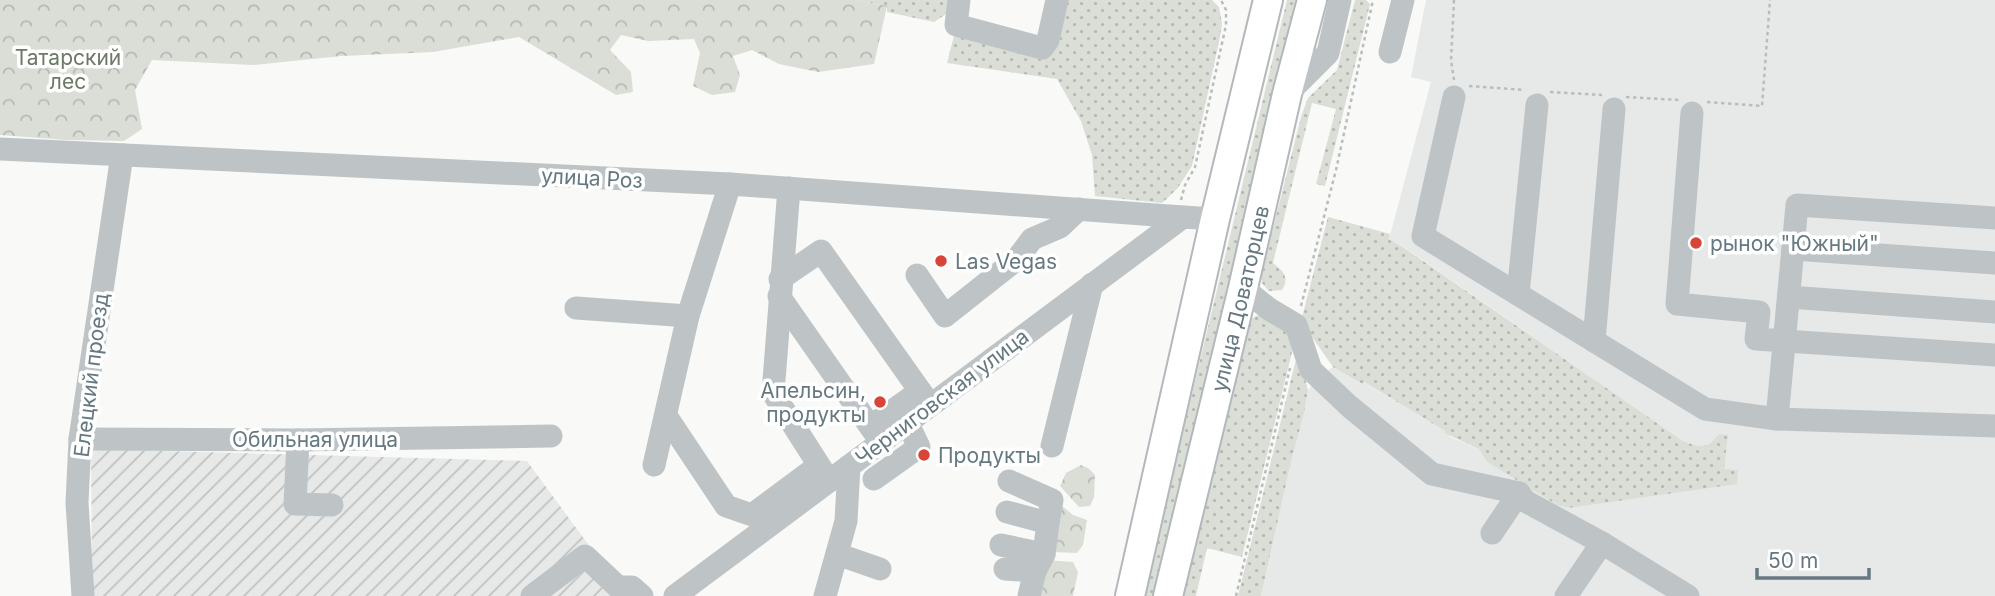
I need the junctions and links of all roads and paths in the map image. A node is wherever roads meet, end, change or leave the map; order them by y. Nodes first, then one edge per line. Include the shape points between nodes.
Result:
1 (959, 0) edge
2 (1056, 0) edge
3 (1221, 0) edge
4 (1312, 0) edge
5 (1340, 0) edge
6 (1373, 0) edge
7 (1403, 0) edge
8 (1454, 0) edge
9 (1770, 0) edge
10 (1260, 8) edge
11 (1391, 52) dead end
12 (1459, 89) junction
13 (1287, 94) junction
14 (1540, 96) junction
15 (1610, 100) junction
16 (1694, 105) junction
17 (0, 149) edge
18 (122, 155) junction
19 (730, 184) junction
20 (789, 188) junction
21 (1079, 209) junction
22 (1180, 216) junction
23 (1995, 218) edge
24 (1215, 219) junction
25 (1793, 249) junction
26 (1995, 262) edge
27 (916, 275) dead end
28 (1092, 284) junction
29 (779, 287) junction
30 (1243, 288) junction
31 (1518, 294) junction
32 (1789, 297) junction
33 (576, 308) dead end
34 (1995, 312) edge
35 (688, 316) junction
36 (1296, 325) junction
37 (1784, 340) junction
38 (1594, 341) junction
39 (1995, 355) edge
40 (1291, 366) dead end
41 (925, 398) junction
42 (666, 416) junction
43 (1777, 419) junction
44 (908, 422) junction
45 (1995, 426) edge
46 (876, 434) junction
47 (551, 436) dead end
48 (80, 439) junction
49 (298, 440) junction
50 (1052, 446) dead end
51 (654, 465) dead end
52 (849, 466) junction
53 (823, 474) junction
54 (874, 479) dead end
55 (1009, 481) dead end
56 (1519, 493) junction
57 (332, 505) dead end
58 (1007, 512) dead end
59 (1048, 523) junction
60 (1492, 534) dead end
61 (1602, 543) junction
62 (1002, 545) dead end
63 (837, 554) junction
64 (1040, 562) junction
65 (880, 569) dead end
66 (1005, 569) dead end
67 (83, 596) edge
68 (532, 596) edge
69 (642, 596) edge
70 (675, 596) edge
71 (825, 596) edge
72 (1030, 596) edge
73 (1129, 596) edge
74 (1168, 596) edge
75 (1236, 596) edge
76 (1566, 596) edge
77 (1688, 596) edge

1 - 2 street via 956,25 1042,48 1048,40
3 - 22 path via 1226,25
4 - 13 main road, улица Доваторцев
5 - 13 street via 1328,53
6 - 36 path
7 - 11 street
8 - 12 path via 1451,61
9 - 16 path via 1762,106
10 - 24 main road, улица Доваторцев
12 - 14 path
12 - 31 street via 1423,236
13 - 30 main road, улица Доваторцев
14 - 15 path
14 - 31 street
15 - 16 path
15 - 38 street
16 - 37 street via 1677,304 1759,312 1755,339
17 - 18 street, улица Роз
18 - 19 street, улица Роз
18 - 48 street, Елецкий проезд
19 - 20 street, улица Роз
19 - 35 street
20 - 21 street, улица Роз
20 - 29 street
21 - 22 street, улица Роз
21 - 27 street via 1060,226 1032,239 1017,259 945,316
22 - 24 street
22 - 28 street, Черниговская улица
23 - 25 street via 1797,205
24 - 73 main road, улица Доваторцев
25 - 26 street
25 - 32 street
28 - 41 street, Черниговская улица
28 - 50 street
29 - 41 street via 821,251
29 - 46 street
29 - 53 street via 773,393
30 - 36 street
30 - 74 main road, улица Доваторцев
31 - 38 street
32 - 34 street
32 - 37 street
33 - 35 street
35 - 42 street
36 - 56 street via 1311,370 1432,474
37 - 39 street
37 - 43 street
38 - 43 street via 1705,409
40 - 75 path
41 - 44 street, Черниговская улица
41 - 46 street
42 - 51 street
42 - 53 street via 726,506 752,515
43 - 45 street
44 - 46 street, Черниговская улица
44 - 54 street via 919,447
46 - 52 street, Черниговская улица
47 - 49 street, Обильная улица
48 - 49 street, Обильная улица
48 - 67 street, Елецкий проезд via 77,503
49 - 57 street via 295,504
52 - 53 street, Черниговская улица
52 - 63 street via 846,521
53 - 70 street, Черниговская улица
55 - 59 street via 1052,500
56 - 60 street
56 - 61 street via 1525,501
58 - 59 street
59 - 64 street
61 - 76 street
61 - 77 street
62 - 64 street
63 - 65 street
63 - 71 street
64 - 66 street
64 - 72 street
68 - 69 street via 585,556 618,587 632,587

